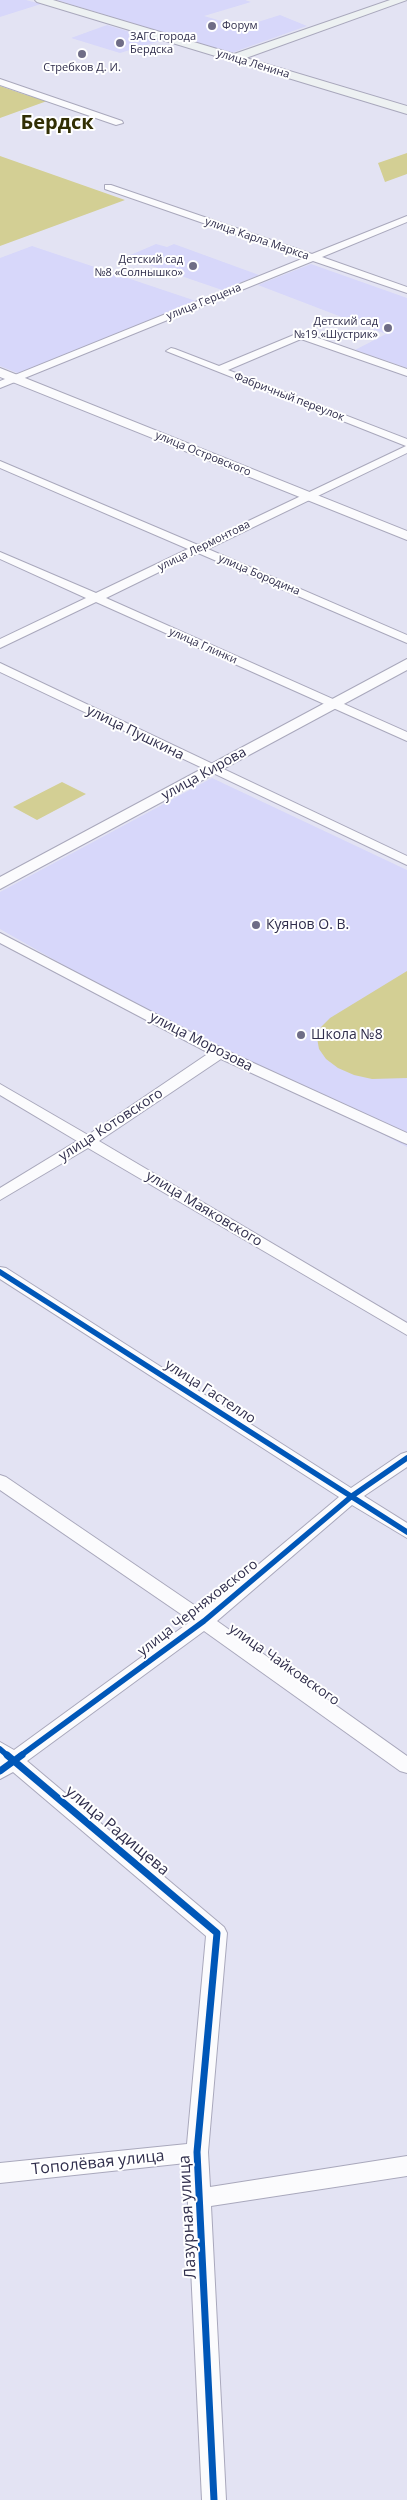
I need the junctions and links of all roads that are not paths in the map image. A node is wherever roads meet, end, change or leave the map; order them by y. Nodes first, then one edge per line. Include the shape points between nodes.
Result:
1 (41, 0) edge
2 (401, 0) edge
3 (234, 58) junction
4 (0, 82) edge
5 (407, 110) edge
6 (119, 124) dead end
7 (108, 187) dead end
8 (407, 219) edge
9 (313, 258) junction
10 (407, 290) edge
11 (171, 351) dead end
12 (219, 370) junction
13 (0, 372) edge
14 (407, 373) edge
15 (16, 378) junction
16 (0, 385) edge
17 (407, 443) edge
18 (407, 449) edge
19 (0, 464) edge
20 (308, 496) junction
21 (407, 536) edge
22 (197, 549) junction
23 (0, 554) edge
24 (97, 598) junction
25 (407, 639) edge
26 (0, 644) edge
27 (407, 664) edge
28 (0, 667) edge
29 (334, 704) junction
30 (407, 737) edge
31 (213, 770) junction
32 (407, 860) edge
33 (0, 884) edge
34 (0, 936) edge
35 (220, 1053) junction
36 (0, 1089) edge
37 (407, 1139) edge
38 (88, 1141) junction
39 (0, 1195) edge
40 (0, 1272) edge
41 (407, 1330) edge
42 (407, 1458) edge
43 (0, 1480) edge
44 (352, 1496) junction
45 (407, 1532) edge
46 (204, 1621) junction
47 (5, 1760) edge
48 (407, 1766) edge
49 (217, 1933) joint
50 (197, 2152) junction
51 (407, 2166) edge
52 (0, 2173) edge
53 (199, 2198) junction
54 (214, 2500) edge

1 - 3 main road, улица Ленина
2 - 3 main road
3 - 5 main road, улица Ленина
4 - 6 street
7 - 9 street, улица Карла Маркса
8 - 9 street, улица Герцена
9 - 10 street, улица Карла Маркса
9 - 15 street, улица Герцена
11 - 12 street, Фабричный переулок
12 - 14 street via 301,335
12 - 17 street, Фабричный переулок
13 - 15 street, улица Островского
15 - 16 street, улица Герцена
15 - 20 street, улица Островского
18 - 20 street, улица Лермонтова
19 - 22 street, улица Бородина
20 - 21 street, улица Островского
20 - 22 street, улица Лермонтова
22 - 24 street, улица Лермонтова
22 - 25 street, улица Бородина
23 - 24 street, улица Глинки
24 - 26 street, улица Лермонтова
24 - 29 street, улица Глинки
27 - 29 street, улица Кирова
28 - 31 street, улица Пушкина
29 - 30 street, улица Глинки
29 - 31 street, улица Кирова
31 - 32 street, улица Пушкина
31 - 33 street, улица Кирова
34 - 35 street, улица Морозова
35 - 37 street, улица Морозова
35 - 38 street, улица Котовского
36 - 38 street, улица Маяковского
38 - 39 street, улица Котовского
38 - 41 street, улица Маяковского
40 - 44 street, улица Гастелло
42 - 44 street, улица Черняховского
43 - 46 street, улица Чайковского
44 - 45 street, улица Гастелло
44 - 46 street, улица Черняховского
46 - 47 street, улица Черняховского
46 - 48 street, улица Чайковского
47 - 49 street, улица Радищева
49 - 50 street, Лазурная улица
50 - 52 street, Тополёвая улица
50 - 53 street, Лазурная улица
51 - 53 street
53 - 54 street, Лазурная улица

